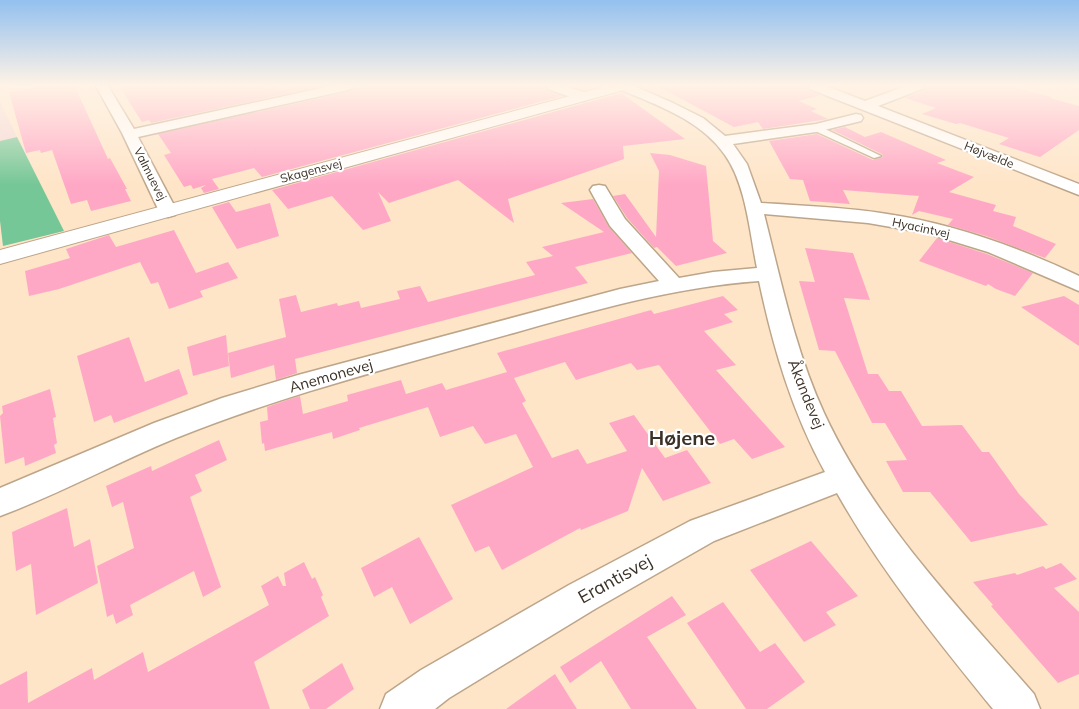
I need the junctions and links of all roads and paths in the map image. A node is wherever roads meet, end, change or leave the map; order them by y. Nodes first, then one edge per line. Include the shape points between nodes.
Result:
1 (121, 119) edge
2 (198, 119) edge
3 (503, 119) edge
4 (692, 119) edge
5 (852, 119) edge
6 (898, 119) edge
7 (816, 128) junction
8 (130, 134) junction
9 (721, 141) junction
10 (877, 156) dead end
11 (1079, 170) edge
12 (1060, 183) junction
13 (599, 190) dead end
14 (1079, 190) edge
15 (754, 208) junction
16 (168, 211) junction
17 (0, 257) edge
18 (768, 274) junction
19 (1079, 284) edge
20 (674, 285) junction
21 (843, 478) junction
22 (0, 502) edge
23 (401, 709) edge
24 (1019, 709) edge

1 - 8 street, Valmuevej
2 - 8 street
3 - 16 street, Skagensvej
4 - 9 street, Åkandevej
5 - 7 street
6 - 12 street, Højvælde
7 - 9 street
7 - 10 lane
8 - 16 street, Valmuevej
9 - 15 street, Åkandevej via 741,168
11 - 12 street
12 - 14 street, Højvælde
13 - 20 street via 617,222
15 - 18 street, Åkandevej
15 - 19 street, Hyacintvej via 868,217 942,231 1009,252
16 - 17 street, Skagensvej
18 - 20 street, Anemonevej
18 - 21 street, Åkandevej via 792,365
20 - 22 street, Anemonevej via 619,297 232,405
21 - 23 street, Erantisvej via 702,532 582,597 435,684
21 - 24 street, Åkandevej via 925,597

